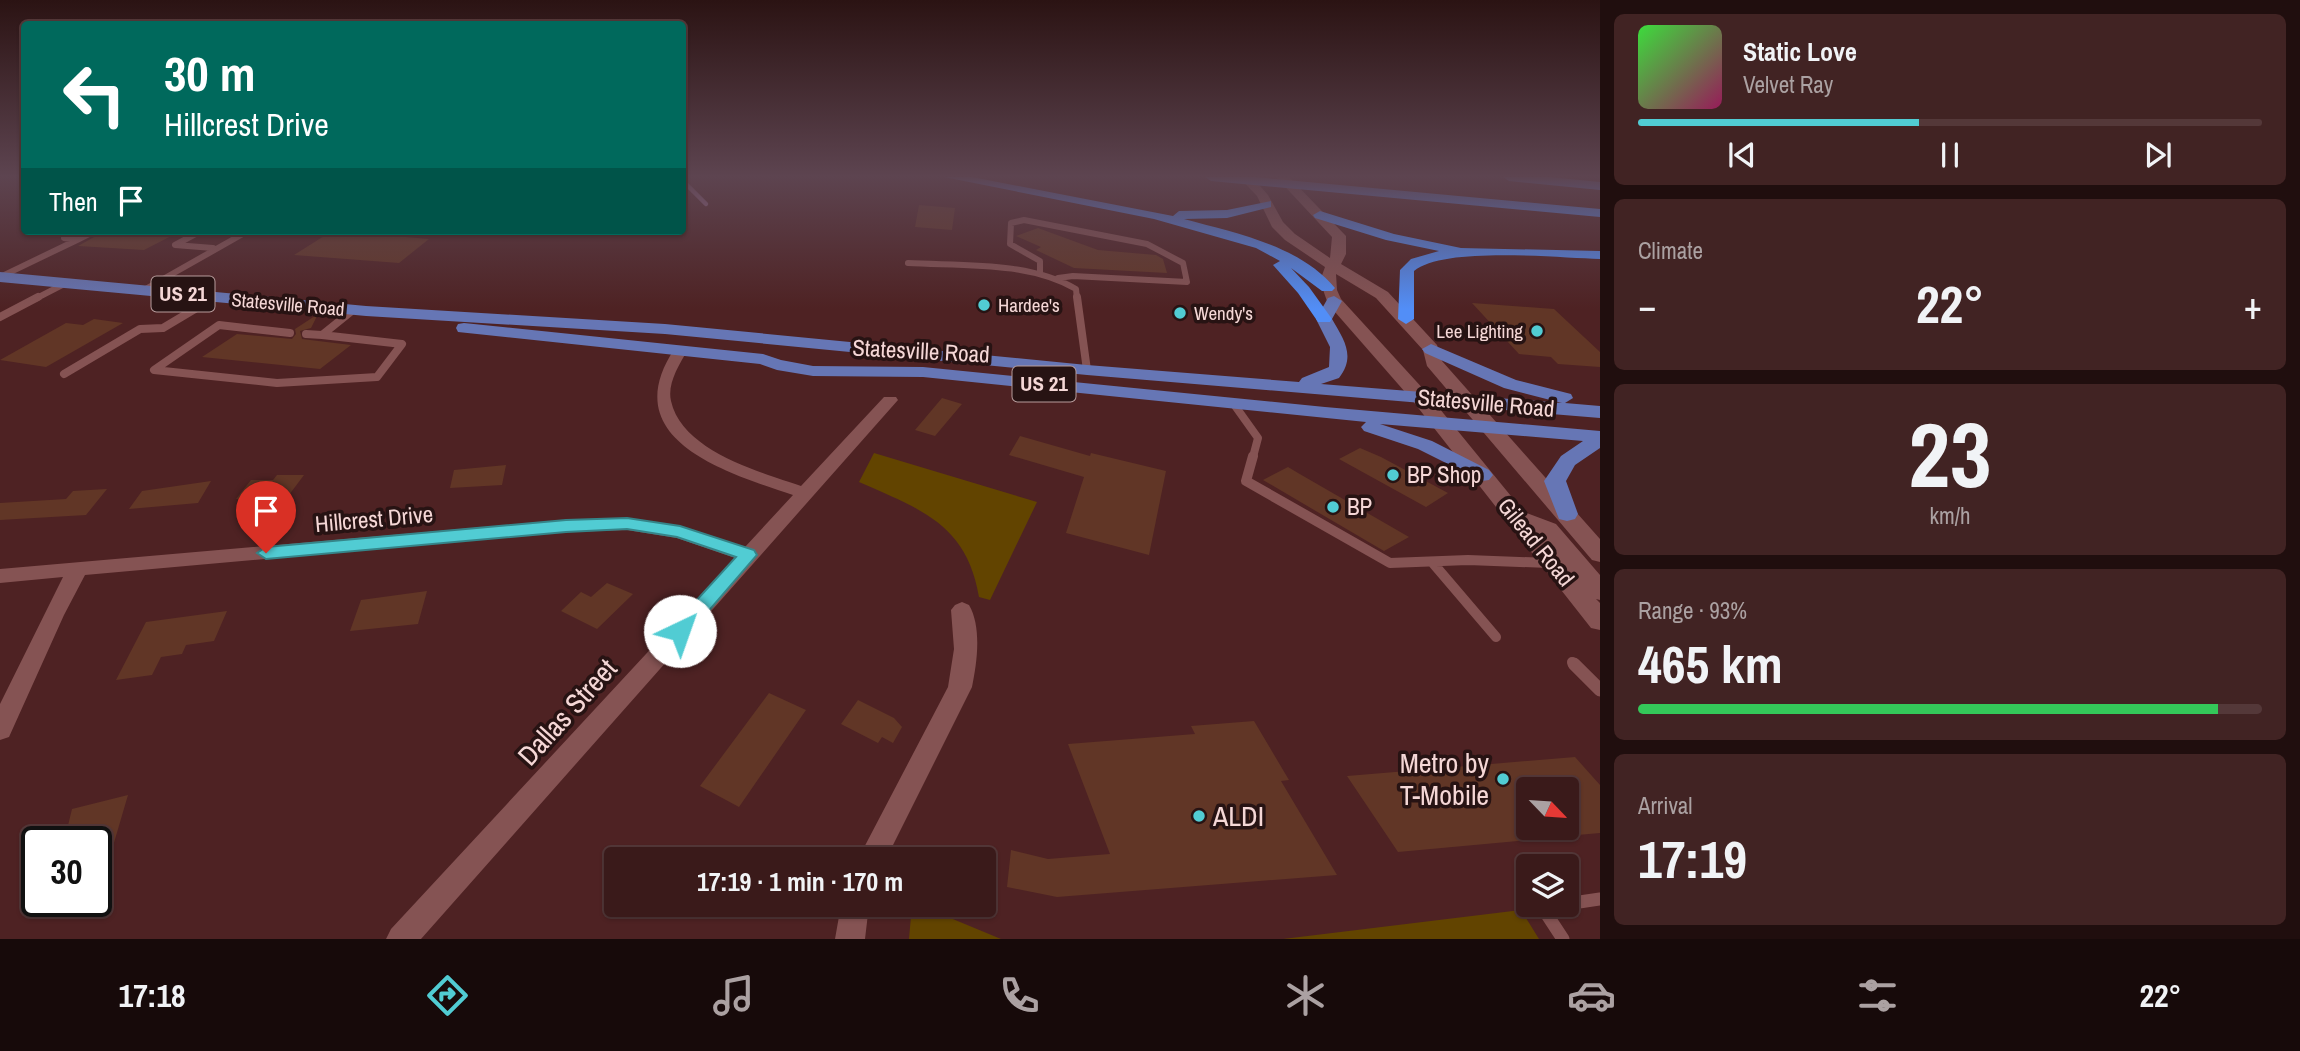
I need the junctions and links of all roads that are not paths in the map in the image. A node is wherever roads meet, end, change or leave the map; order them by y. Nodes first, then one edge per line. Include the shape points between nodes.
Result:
1 (1020, 221) edge
2 (1028, 221) edge
3 (1175, 221) edge
4 (1276, 221) edge
5 (1325, 221) edge
6 (1339, 221) edge
7 (1212, 232) junction
8 (67, 235) edge
9 (87, 235) edge
10 (194, 235) edge
11 (240, 235) edge
12 (77, 240) junction
13 (214, 248) junction
14 (1461, 252) junction
15 (1600, 255) edge
16 (908, 263) dead end
17 (1334, 265) junction
18 (1040, 274) junction
19 (0, 277) edge
20 (1058, 278) junction
21 (66, 284) junction
22 (142, 290) junction
23 (1330, 295) junction
24 (215, 297) junction
25 (360, 311) junction
26 (0, 317) edge
27 (1324, 319) junction
28 (1406, 319) junction
29 (290, 333) dead end
30 (306, 334) dead end
31 (321, 335) junction
32 (844, 345) junction
33 (1431, 349) junction
34 (680, 351) junction
35 (763, 359) junction
36 (1087, 370) junction
37 (64, 374) dead end
38 (1293, 386) junction
39 (1419, 396) junction
40 (890, 400) dead end
41 (1466, 400) junction
42 (1234, 404) junction
43 (1600, 410) edge
44 (1325, 413) junction
45 (1440, 423) junction
46 (1488, 426) junction
47 (1600, 438) edge
48 (1482, 475) junction
49 (804, 493) junction
50 (1567, 514) junction
51 (1515, 516) junction
52 (1600, 554) edge
53 (748, 555) junction
54 (1432, 562) junction
55 (1553, 563) junction
56 (78, 569) junction
57 (0, 576) edge
58 (1600, 591) edge
59 (962, 610) dead end
60 (1600, 621) edge
61 (1496, 637) dead end
62 (1573, 662) dead end
63 (1600, 690) edge
64 (0, 730) edge
65 (878, 847) edge
66 (1600, 899) edge
67 (1579, 902) edge
68 (853, 917) edge
69 (1548, 917) edge
70 (401, 939) edge
71 (850, 939) edge
72 (1563, 939) edge

1 - 18 lane via 1011,223 1010,244 1040,261
2 - 20 lane via 1147,244 1183,263 1187,282
3 - 7 highway
4 - 17 main road, Gilead Road via 1290,237
5 - 17 main road via 1339,236
6 - 14 highway
7 - 23 highway via 1276,252
7 - 27 highway via 1281,266
8 - 12 lane via 64,237
9 - 12 lane
10 - 13 lane via 175,245
11 - 13 lane
12 - 19 lane
13 - 22 lane
14 - 15 highway
14 - 28 highway via 1410,266
16 - 18 lane
17 - 23 main road via 1326,280
17 - 28 main road, Gilead Road via 1382,295
18 - 20 lane
19 - 21 main road, Statesville Road / US 21
20 - 36 lane via 1076,289
21 - 22 main road, Statesville Road / US 21
21 - 26 lane
22 - 24 main road, Statesville Road / US 21
23 - 27 main road
23 - 39 main road, Gilead Road
24 - 25 main road, Statesville Road / US 21
24 - 37 lane via 163,328 140,328
25 - 31 lane
25 - 32 main road, Statesville Road / US 21
25 - 34 main road, Statesville Road / US 21 via 483,331
27 - 38 main road via 1340,350 1339,369 1326,378
28 - 33 main road, Gilead Road
29 - 31 lane via 219,325 154,370 277,383 377,377 402,344
30 - 31 lane
32 - 35 main road via 836,352 776,347 765,350
32 - 36 main road, Statesville Road / US 21
33 - 41 main road, Gilead Road via 1433,362
33 - 43 main road via 1510,384
34 - 35 main road, Statesville Road / US 21
34 - 49 street via 665,379 663,401 671,422 715,458
35 - 42 main road, Statesville Road / US 21 via 813,371 923,372
36 - 38 main road, Statesville Road / US 21
38 - 39 main road, Statesville Road / US 21
39 - 41 main road, Statesville Road / US 21
39 - 45 main road, Gilead Road
40 - 49 street, Dallas Street
41 - 43 main road, Statesville Road / US 21
41 - 46 main road, Gilead Road
42 - 44 main road, Statesville Road / US 21
42 - 54 lane via 1258,438 1246,481 1390,564
44 - 45 main road, Statesville Road / US 21
44 - 48 main road via 1425,445
45 - 46 main road, Statesville Road / US 21
45 - 48 main road, Gilead Road
46 - 47 main road, Statesville Road / US 21
46 - 50 main road, Gilead Road
47 - 50 main road via 1560,469 1555,481
48 - 51 main road, Gilead Road
49 - 53 street, Dallas Street
50 - 52 main road, Gilead Road
51 - 55 main road, Gilead Road
51 - 58 main road via 1548,528
53 - 56 street, Hillcrest Drive via 680,532 627,524
53 - 70 street, Dallas Street
54 - 55 lane
54 - 61 lane
55 - 60 main road, Gilead Road
56 - 57 street, Hillcrest Drive
56 - 64 street
59 - 65 street via 967,639 960,687
62 - 63 lane
66 - 67 lane
68 - 71 street
69 - 72 lane

